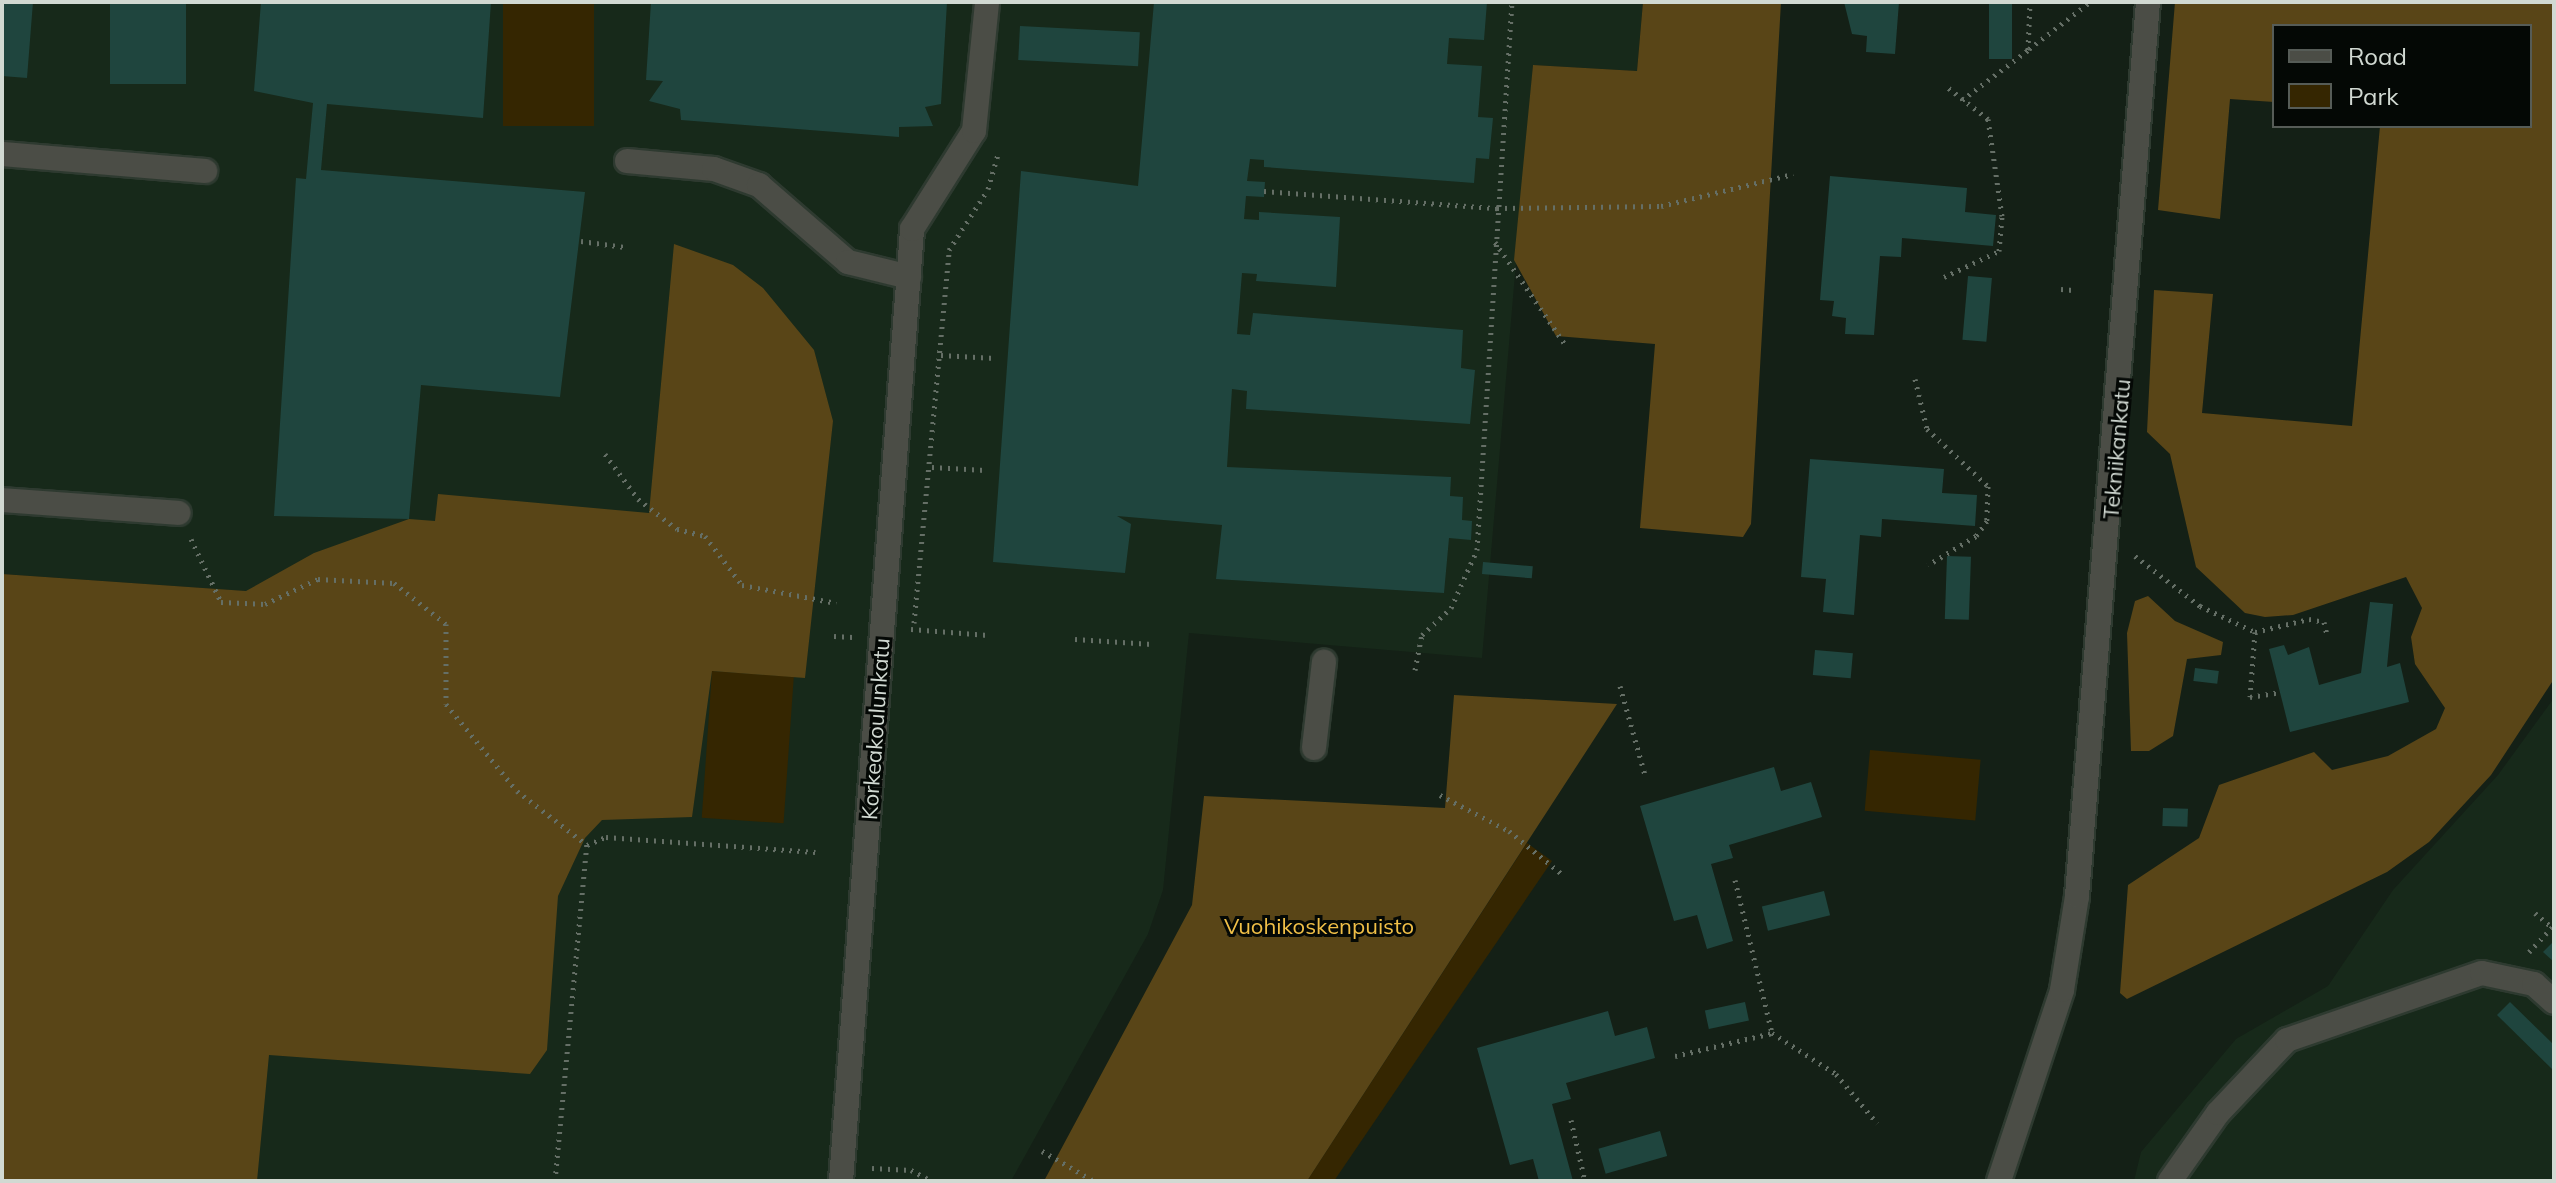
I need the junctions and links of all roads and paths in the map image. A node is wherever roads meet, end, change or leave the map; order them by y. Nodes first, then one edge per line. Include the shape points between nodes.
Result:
1 (987, 2) edge
2 (1512, 2) edge
3 (2030, 2) edge
4 (2090, 2) edge
5 (2148, 2) edge
6 (2028, 50) junction
7 (1946, 86) dead end
8 (1962, 100) junction
9 (1000, 143) dead end
10 (2, 154) edge
11 (627, 161) dead end
12 (205, 171) dead end
13 (1793, 174) dead end
14 (1264, 191) dead end
15 (1497, 208) junction
16 (581, 241) dead end
17 (1494, 241) junction
18 (625, 247) dead end
19 (909, 277) junction
20 (1944, 277) dead end
21 (2061, 289) dead end
22 (2073, 290) dead end
23 (1567, 347) dead end
24 (941, 355) junction
25 (995, 358) dead end
26 (1915, 379) dead end
27 (605, 454) dead end
28 (932, 467) junction
29 (985, 470) dead end
30 (2, 500) edge
31 (179, 513) joint
32 (2109, 536) junction
33 (1928, 565) dead end
34 (836, 603) dead end
35 (910, 629) junction
36 (2255, 632) junction
37 (988, 635) dead end
38 (2327, 635) dead end
39 (834, 636) dead end
40 (882, 638) junction
41 (1075, 639) dead end
42 (1152, 644) dead end
43 (1324, 662) dead end
44 (1415, 670) dead end
45 (1620, 686) dead end
46 (2280, 692) dead end
47 (1314, 748) dead end
48 (1645, 775) dead end
49 (1440, 795) dead end
50 (587, 845) junction
51 (815, 852) dead end
52 (1562, 874) dead end
53 (1735, 880) dead end
54 (2535, 913) dead end
55 (2554, 929) edge
56 (2554, 1002) edge
57 (1772, 1033) junction
58 (1675, 1056) dead end
59 (1571, 1120) dead end
60 (1877, 1123) dead end
61 (844, 1148) junction
62 (1042, 1151) dead end
63 (555, 1181) edge
64 (841, 1181) edge
65 (932, 1181) edge
66 (1094, 1181) edge
67 (1585, 1181) edge
68 (1999, 1181) edge
69 (2170, 1181) edge

1 - 19 street, Korkeakoulunkatu via 974,131 917,212
2 - 15 path
3 - 6 path
4 - 6 path
5 - 32 street, Tekniikankatu
6 - 8 path
7 - 8 path
8 - 20 path via 1988,119 1999,251
9 - 24 path via 988,189 949,250
10 - 12 street
11 - 19 street via 714,169 759,185 848,262
13 - 15 path via 1661,206
14 - 15 path
15 - 17 path
16 - 18 path
17 - 23 path
17 - 44 path via 1477,550 1451,608 1422,635
19 - 40 street, Korkeakoulunkatu
21 - 22 path
24 - 25 path
24 - 28 path
26 - 33 path via 1927,429 1988,486 1987,521 1976,536
27 - 34 path via 638,499 677,529 705,536 742,585 769,596
28 - 29 path
28 - 35 path via 920,614
30 - 31 street
31 - 50 path via 221,602 265,604 318,579 394,583 446,624 446,704 517,791
32 - 36 path via 2200,606
32 - 68 street, Tekniikankatu via 2077,896 2062,990
35 - 37 path
35 - 40 path
36 - 38 path via 2309,619 2324,622
36 - 46 path via 2250,697
39 - 40 path
40 - 61 street, Korkeakoulunkatu
41 - 42 path
43 - 47 street
45 - 48 path
49 - 52 path via 1509,831
50 - 51 path via 606,837
50 - 63 path
53 - 57 path
54 - 55 path
56 - 69 street via 2534,984 2482,973 2287,1040 2218,1113
57 - 58 path
57 - 60 path via 1836,1074
59 - 67 path
61 - 64 street, Korkeakoulunkatu
61 - 65 path via 867,1168 911,1170
62 - 66 path

